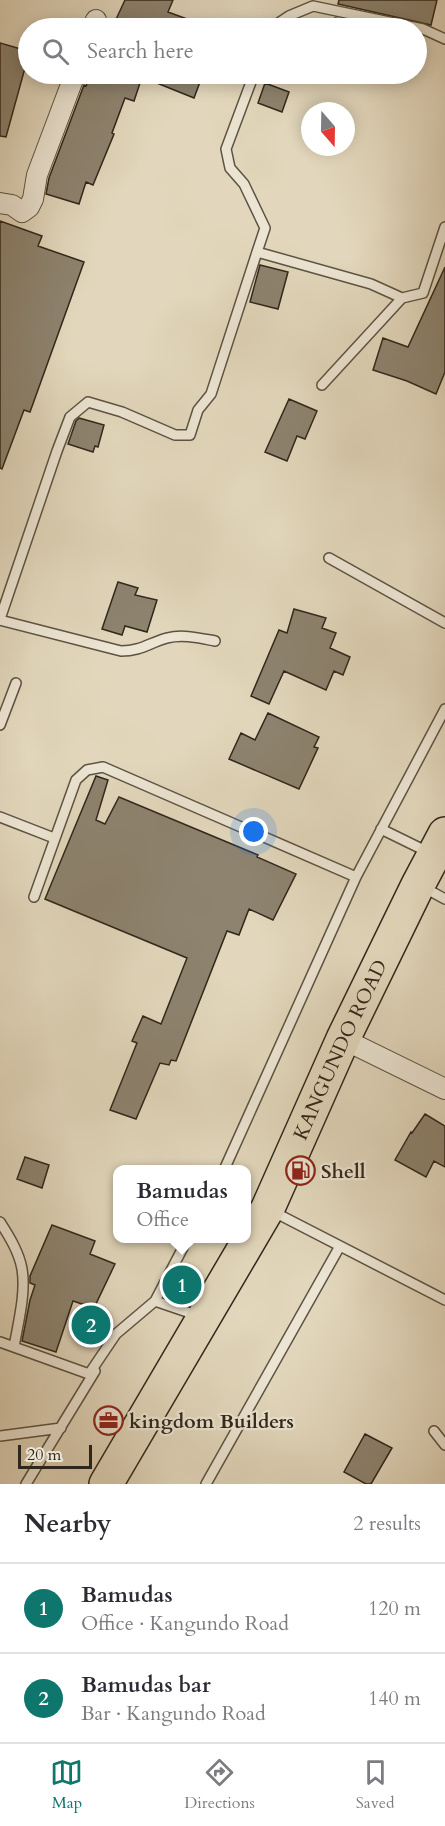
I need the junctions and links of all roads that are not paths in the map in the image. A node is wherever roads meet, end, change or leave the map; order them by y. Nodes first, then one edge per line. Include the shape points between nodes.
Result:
1 (286, 18) edge
2 (370, 18) edge
3 (427, 31) edge
4 (445, 39) edge
5 (71, 84) edge
6 (250, 84) edge
7 (0, 203) edge
8 (445, 227) edge
9 (257, 252) junction
10 (402, 298) junction
11 (322, 385) dead end
12 (329, 558) dead end
13 (0, 619) edge
14 (445, 623) edge
15 (215, 641) dead end
16 (16, 683) dead end
17 (445, 709) edge
18 (0, 725) edge
19 (0, 817) edge
20 (381, 829) junction
21 (54, 838) junction
22 (440, 845) edge
23 (356, 877) junction
24 (431, 892) edge
25 (34, 897) dead end
26 (343, 1039) junction
27 (445, 1089) edge
28 (226, 1165) edge
29 (268, 1208) junction
30 (0, 1222) edge
31 (251, 1236) edge
32 (186, 1243) edge
33 (247, 1243) edge
34 (340, 1245) junction
35 (445, 1300) edge
36 (155, 1301) junction
37 (202, 1317) junction
38 (117, 1334) junction
39 (0, 1342) edge
40 (14, 1347) junction
41 (61, 1428) junction
42 (434, 1431) dead end
43 (0, 1436) edge
44 (445, 1445) edge
45 (26, 1484) edge
46 (106, 1484) edge
47 (206, 1484) edge

1 - 2 lane via 313,6
3 - 4 lane
5 - 7 street via 29,207 22,212
6 - 9 lane via 226,149 230,168 244,184 265,228
8 - 10 lane via 423,293
9 - 10 lane via 371,284
9 - 13 lane via 211,394 198,410 190,435 175,435 88,402 70,417
10 - 11 lane
12 - 14 lane
13 - 15 lane via 121,651 135,651 184,636
16 - 18 lane
17 - 20 lane
19 - 21 lane
20 - 22 lane
20 - 23 lane
21 - 23 lane via 76,780 87,770 103,767
21 - 25 lane
22 - 24 highway, KANGUNDO ROAD
23 - 28 lane
24 - 26 highway, KANGUNDO ROAD
26 - 27 street
26 - 29 highway, KANGUNDO ROAD
29 - 31 highway, KANGUNDO ROAD
29 - 34 lane
30 - 40 lane via 22,1268
32 - 36 lane
33 - 37 highway, KANGUNDO ROAD
34 - 35 lane
34 - 47 lane
36 - 37 lane
36 - 38 lane
37 - 46 highway, KANGUNDO ROAD
38 - 40 lane via 89,1374
38 - 41 lane
39 - 40 lane
41 - 43 lane
41 - 45 lane
42 - 44 lane

